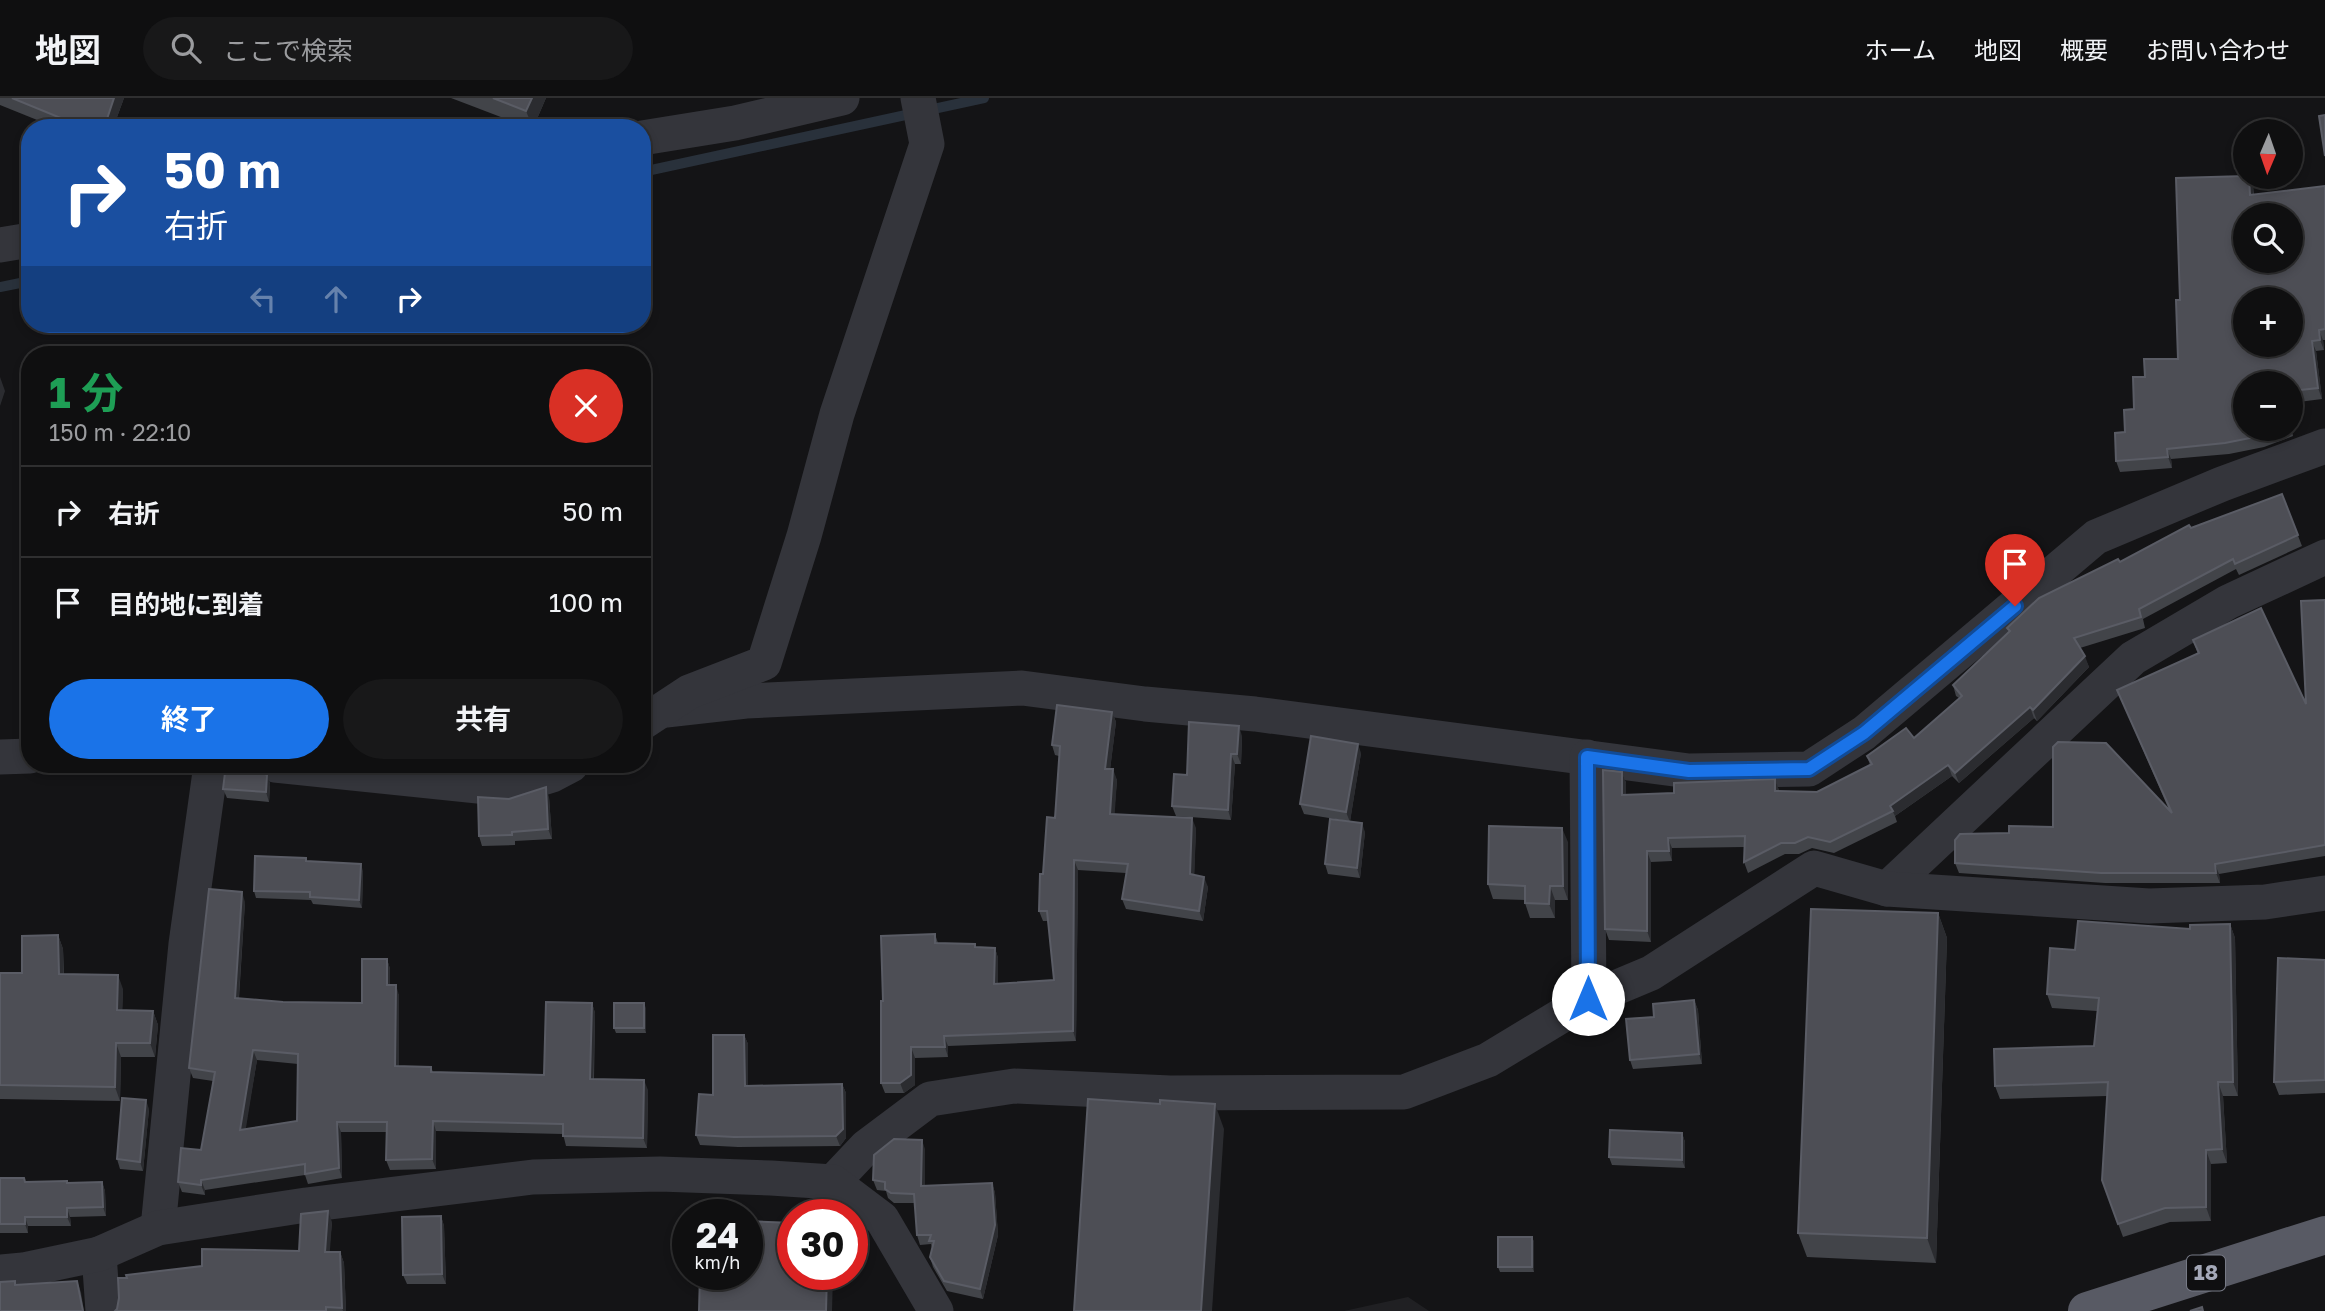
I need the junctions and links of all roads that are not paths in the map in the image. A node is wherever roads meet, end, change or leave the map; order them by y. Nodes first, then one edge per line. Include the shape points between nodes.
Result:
1 (842, 98) edge
2 (918, 98) edge
3 (651, 137) edge
4 (21, 242) edge
5 (0, 245) edge
6 (2325, 446) edge
7 (2325, 557) edge
8 (654, 716) edge
9 (21, 756) edge
10 (0, 757) edge
11 (1587, 757) junction
12 (211, 773) edge
13 (352, 773) edge
14 (556, 773) edge
15 (1887, 889) junction
16 (2325, 893) edge
17 (1588, 999) junction
18 (833, 1182) junction
19 (158, 1228) junction
20 (2325, 1235) edge
21 (99, 1254) junction
22 (0, 1272) edge
23 (103, 1311) edge
24 (936, 1311) edge
25 (2087, 1311) edge

1 - 3 street
2 - 8 street via 927,144 838,414 764,663 689,692
4 - 5 street
6 - 11 street via 2096,537 1864,733 1809,769 1689,771
7 - 15 street via 2228,602 2133,658
8 - 11 street via 746,701 1022,688
9 - 10 street
11 - 17 street
12 - 19 street via 186,944
13 - 14 street via 507,789
15 - 16 street via 2149,906 2265,902
15 - 17 street via 1814,868 1651,973
17 - 18 street via 1488,1060 1404,1092 1170,1093 1014,1086 930,1098 866,1147
18 - 19 street via 660,1174 533,1177
18 - 24 street via 882,1219
19 - 21 street
20 - 25 highway, 18
21 - 22 street
21 - 23 street

